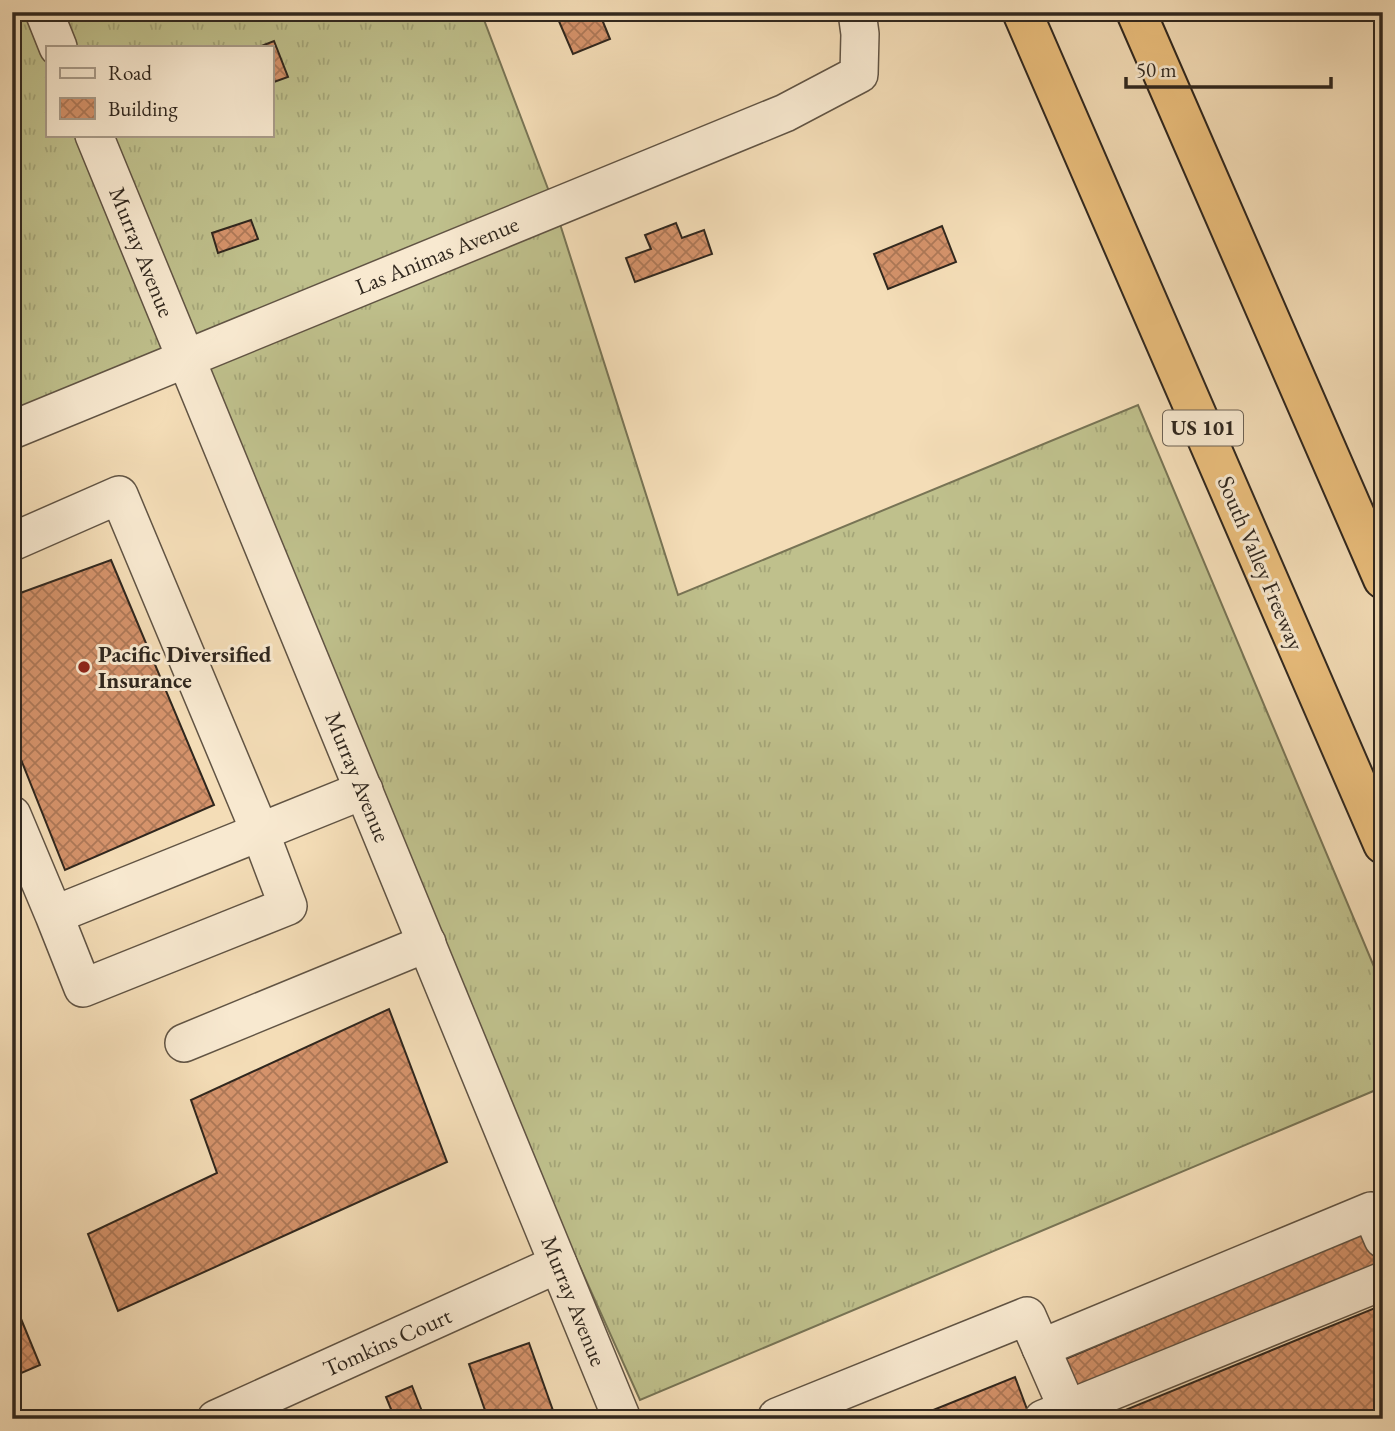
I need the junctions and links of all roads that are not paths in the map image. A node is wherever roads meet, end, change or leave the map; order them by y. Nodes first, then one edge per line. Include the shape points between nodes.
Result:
1 (44, 12) edge
2 (857, 12) edge
3 (1022, 12) edge
4 (1136, 12) edge
5 (58, 46) edge
6 (94, 136) edge
7 (186, 358) junction
8 (12, 430) edge
9 (12, 542) edge
10 (1383, 579) edge
11 (364, 790) junction
12 (12, 815) edge
13 (260, 832) junction
14 (1383, 844) edge
15 (54, 915) junction
16 (427, 943) junction
17 (184, 1043) dead end
18 (1383, 1239) edge
19 (558, 1264) junction
20 (1383, 1281) edge
21 (1041, 1348) junction
22 (1061, 1415) edge
23 (216, 1419) edge
24 (622, 1419) edge
25 (778, 1419) edge

1 - 5 street
2 - 7 street, Las Animas Avenue via 859,74 785,113
3 - 14 highway, South Valley Freeway / US 101
4 - 10 highway
6 - 7 street, Murray Avenue
7 - 8 street, Las Animas Avenue
7 - 11 street, Murray Avenue
9 - 13 street via 119,495
11 - 13 street
11 - 16 street, Murray Avenue
12 - 15 street
13 - 15 street
13 - 15 street via 288,906 83,988
16 - 17 street
16 - 19 street, Murray Avenue
18 - 21 street via 1371,1211
19 - 23 street, Tomkins Court
19 - 24 street, Murray Avenue
20 - 22 street
21 - 22 street
21 - 25 street via 1027,1316

